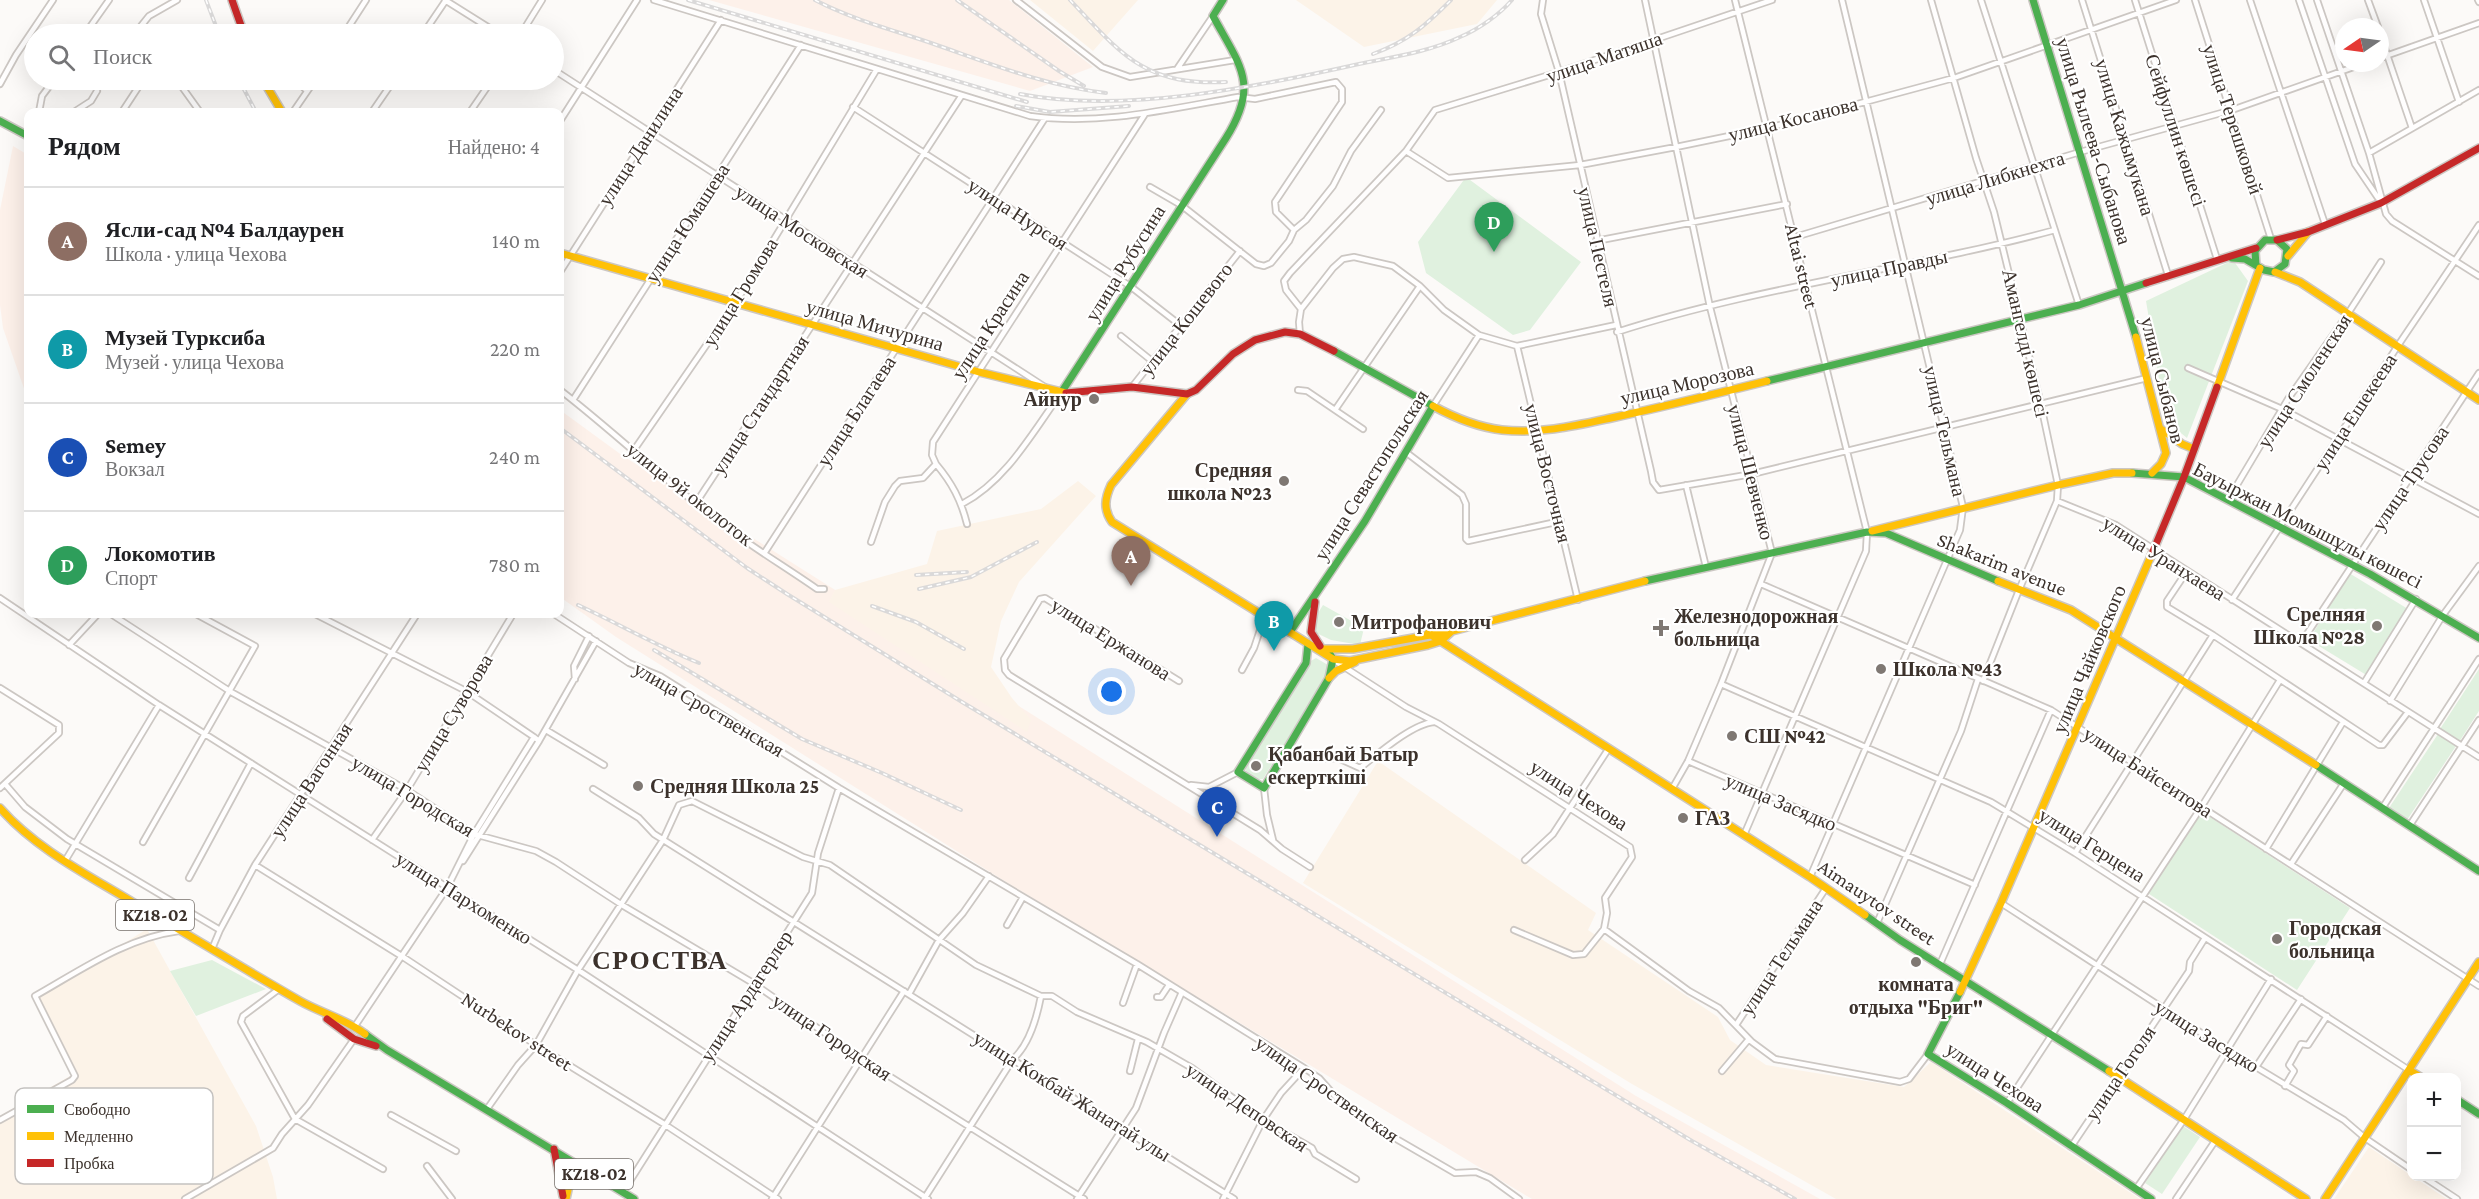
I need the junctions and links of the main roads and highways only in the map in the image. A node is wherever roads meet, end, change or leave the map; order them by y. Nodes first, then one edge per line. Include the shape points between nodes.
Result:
1 (232, 0) edge
2 (1223, 0) edge
3 (2033, 0) edge
4 (240, 24) edge
5 (269, 90) edge
6 (280, 108) edge
7 (0, 121) edge
8 (24, 134) edge
9 (2479, 148) edge
10 (2308, 232) junction
11 (2274, 239) junction
12 (2256, 248) junction
13 (564, 254) edge
14 (2288, 256) junction
15 (2220, 259) junction
16 (2258, 267) junction
17 (2275, 272) junction
18 (2124, 291) junction
19 (1061, 393) junction
20 (1187, 394) junction
21 (2479, 400) edge
22 (1433, 406) junction
23 (2161, 429) junction
24 (2194, 449) junction
25 (2152, 473) junction
26 (2184, 477) junction
27 (1867, 532) junction
28 (1316, 596) junction
29 (1452, 631) junction
30 (1290, 632) junction
31 (1428, 633) junction
32 (2116, 637) junction
33 (2479, 638) edge
34 (1441, 641) junction
35 (1308, 644) junction
36 (1323, 650) junction
37 (1362, 659) junction
38 (1333, 660) junction
39 (1306, 663) junction
40 (1329, 678) junction
41 (0, 808) edge
42 (2479, 871) edge
43 (2479, 962) edge
44 (1966, 980) junction
45 (318, 1011) junction
46 (353, 1026) junction
47 (345, 1033) junction
48 (359, 1038) junction
49 (1928, 1054) joint
50 (2409, 1070) junction
51 (2415, 1073) edge
52 (2461, 1103) edge
53 (2479, 1114) edge
54 (526, 1132) junction
55 (554, 1149) junction
56 (558, 1170) junction
57 (615, 1187) junction
58 (565, 1199) edge
59 (634, 1199) edge
60 (2151, 1199) edge
61 (2306, 1199) edge
62 (2325, 1199) edge

1 - 4 main road
2 - 19 main road, улица Рубусина via 1213,16 1244,78 1245,98 1235,122
3 - 18 main road, улица Рылеева-Сыбанова
5 - 6 main road
7 - 8 main road
9 - 10 main road via 2381,203
10 - 11 main road
10 - 14 main road
11 - 12 main road
11 - 14 main road via 2283,243
12 - 15 main road, улица Морозова
12 - 16 main road
13 - 19 main road, улица Мичурина
14 - 17 main road via 2284,267
15 - 16 main road, улица Морозова via 2244,259
15 - 18 main road, улица Морозова
16 - 17 main road
16 - 24 main road, улица Чайковского
17 - 21 main road via 2300,282
18 - 22 main road, улица Морозова via 2021,320 1637,413 1539,432 1480,426
18 - 23 main road, улица Сыбанов
19 - 20 main road, улица Мичурина via 1132,387
20 - 22 main road, улица Морозова via 1255,340 1285,332 1300,334
20 - 30 main road, улица Чехова via 1111,485 1106,497 1107,516
22 - 28 main road, улица Севастопольская
23 - 24 main road
23 - 25 main road, улица Сыбанов via 2166,453 2162,465
24 - 26 main road, улица Чайковского
25 - 26 main road, Бауыржан Момышұлы көшесі
25 - 27 main road, Бауыржан Момышұлы көшесі via 2113,473 2058,484
26 - 32 main road, улица Чайковского
26 - 33 main road, Бауыржан Момышұлы көшесі via 2352,564
27 - 29 main road, Shakarim avenue via 1642,582
27 - 32 main road, Shakarim avenue via 1886,533 2071,610
28 - 30 main road, улица Севастопольская
28 - 36 main road via 1311,636
29 - 31 main road, Shakarim avenue
29 - 34 main road, Shakarim avenue
30 - 35 main road, улица Чехова
31 - 34 main road, Aimauytov street
31 - 36 main road, Shakarim avenue via 1350,651
32 - 42 main road, Shakarim avenue
32 - 44 main road, улица Чайковского
34 - 37 main road, Shakarim avenue
34 - 44 main road, Aimauytov street
35 - 36 main road, улица Чехова
35 - 39 main road
36 - 38 main road, улица Чехова
36 - 39 main road
37 - 38 main road, Shakarim avenue
37 - 40 main road via 1336,670
38 - 40 main road
39 - 40 main road via 1238,772 1264,788
41 - 45 main road, KZ18-02 via 20,829 65,861
43 - 50 main road
44 - 49 main road, улица Чайковского
44 - 61 main road, Aimauytov street
45 - 46 main road, KZ18-02
45 - 47 main road, KZ18-02
46 - 47 main road
46 - 48 main road, KZ18-02
47 - 48 main road, KZ18-02
48 - 54 main road, KZ18-02 via 387,1050
49 - 60 main road, улица Чехова
50 - 51 main road, улица Герцена
50 - 62 main road
52 - 53 main road
54 - 55 main road, KZ18-02
54 - 56 main road via 547,1148
55 - 56 main road
55 - 57 main road, KZ18-02
56 - 58 main road
57 - 58 main road via 580,1177 570,1181
57 - 59 main road, KZ18-02

